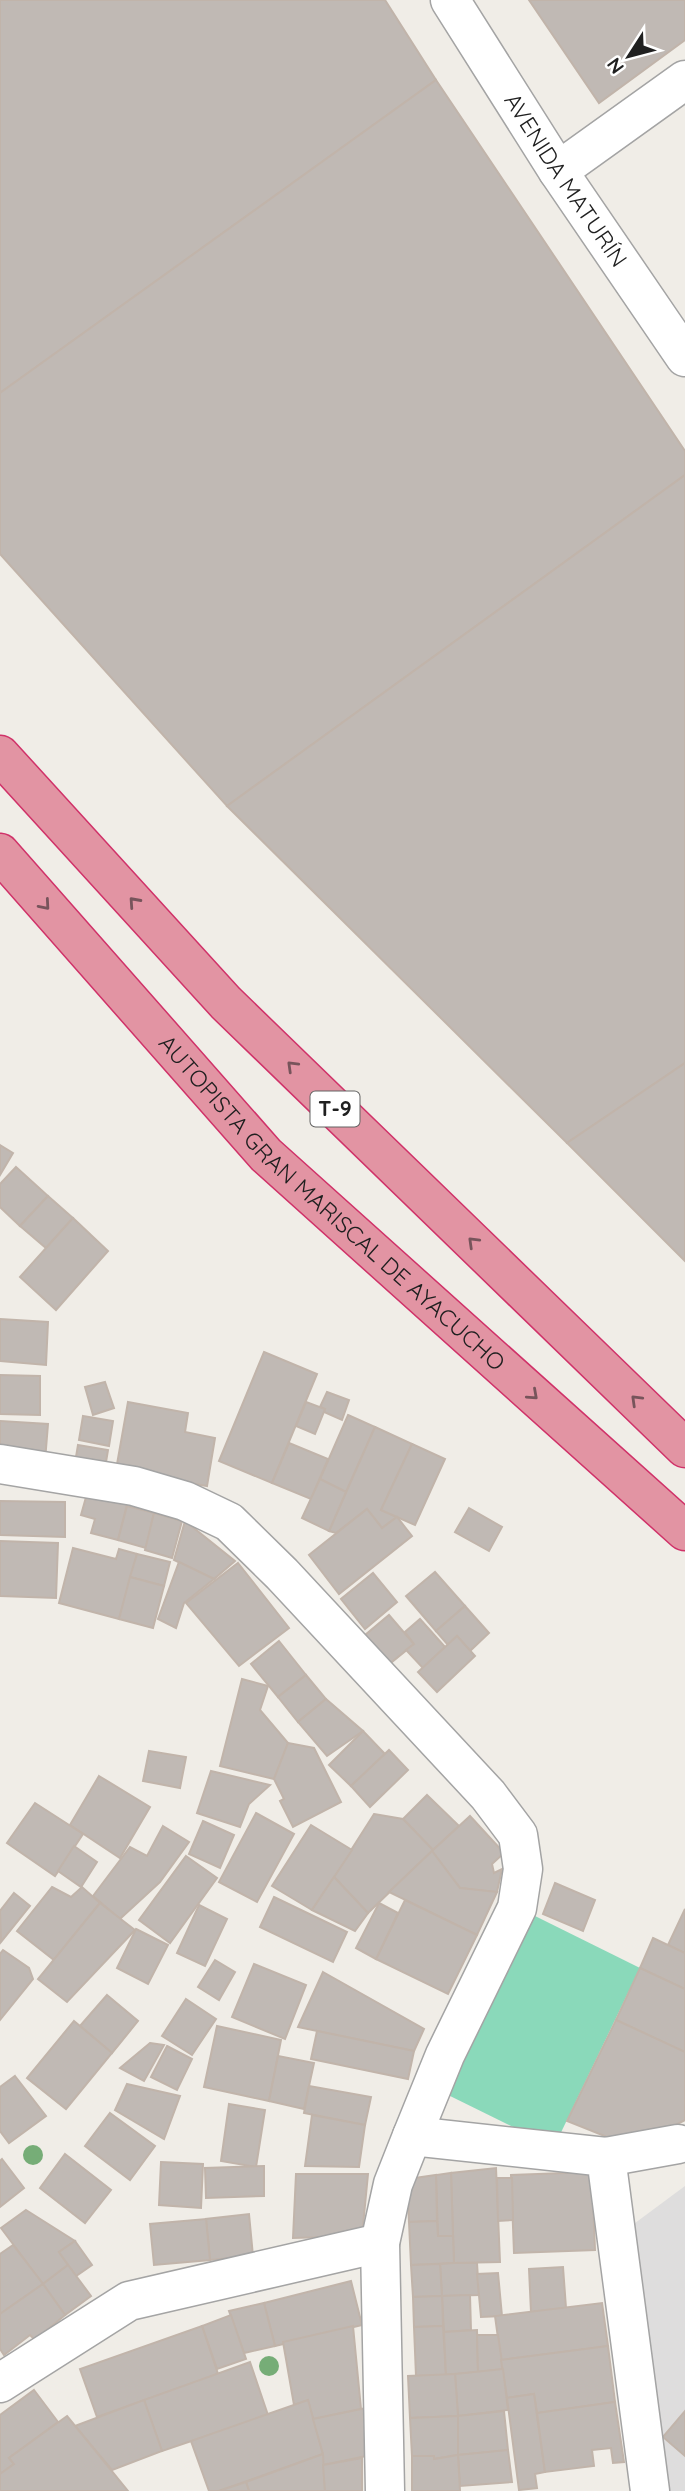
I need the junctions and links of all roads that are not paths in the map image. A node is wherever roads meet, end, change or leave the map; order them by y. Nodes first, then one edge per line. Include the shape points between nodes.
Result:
1 (450, 0) edge
2 (685, 80) edge
3 (558, 171) junction
4 (685, 356) edge
5 (0, 755) edge
6 (0, 853) edge
7 (685, 1447) edge
8 (0, 1464) edge
9 (685, 1531) edge
10 (412, 2136) junction
11 (678, 2144) dead end
12 (606, 2157) junction
13 (380, 2243) junction
14 (0, 2383) edge
15 (386, 2491) edge
16 (650, 2491) edge

1 - 3 street, AVENIDA MATURÍN
2 - 3 street
3 - 4 street, AVENIDA MATURÍN
7 -> 5 highway, T-9 via 226,1003
6 -> 9 highway, AUTOPISTA GRAN MARISCAL DE AYACUCHO via 266,1155
8 - 10 street via 134,1486 185,1501 229,1522 488,1795 519,1835 523,1869 517,1908
10 - 12 street
10 - 13 street via 393,2183
11 - 12 street
12 - 16 street
13 - 14 street via 129,2301
13 - 15 street

